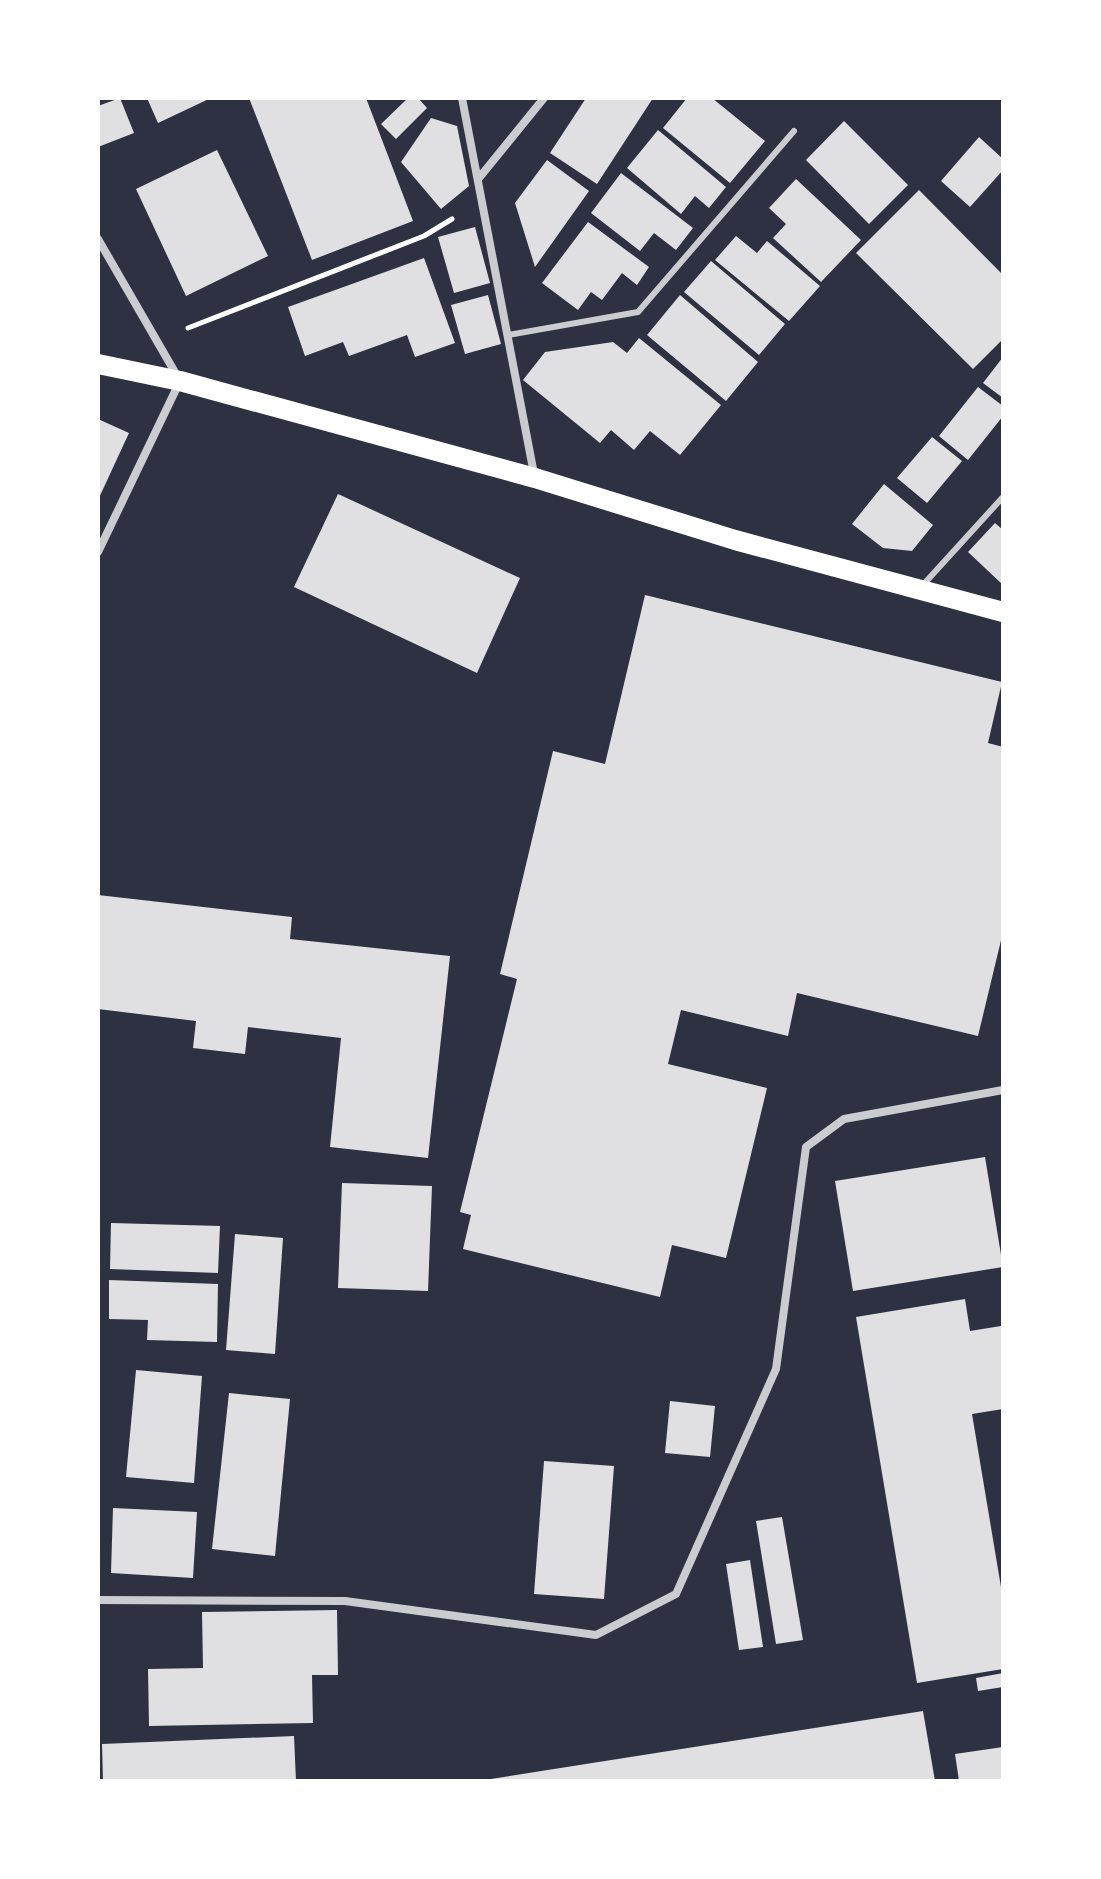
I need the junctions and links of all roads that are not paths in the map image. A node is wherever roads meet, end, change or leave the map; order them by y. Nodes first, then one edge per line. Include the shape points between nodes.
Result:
1 (462, 98) edge
2 (544, 98) edge
3 (794, 131) dead end
4 (479, 178) junction
5 (98, 239) edge
6 (508, 335) junction
7 (98, 364) edge
8 (180, 381) junction
9 (535, 478) junction
10 (1003, 497) edge
11 (98, 552) edge
12 (919, 590) junction
13 (1003, 612) edge
14 (1003, 1090) edge
15 (98, 1600) edge

1 - 4 street
2 - 4 street
3 - 6 lane via 638,312
4 - 6 street
5 - 8 street
6 - 9 street
7 - 8 main road
8 - 9 main road
8 - 11 street
9 - 12 main road
10 - 12 lane
12 - 13 main road
14 - 15 street via 844,1119 806,1147 776,1369 676,1594 596,1635 345,1601

